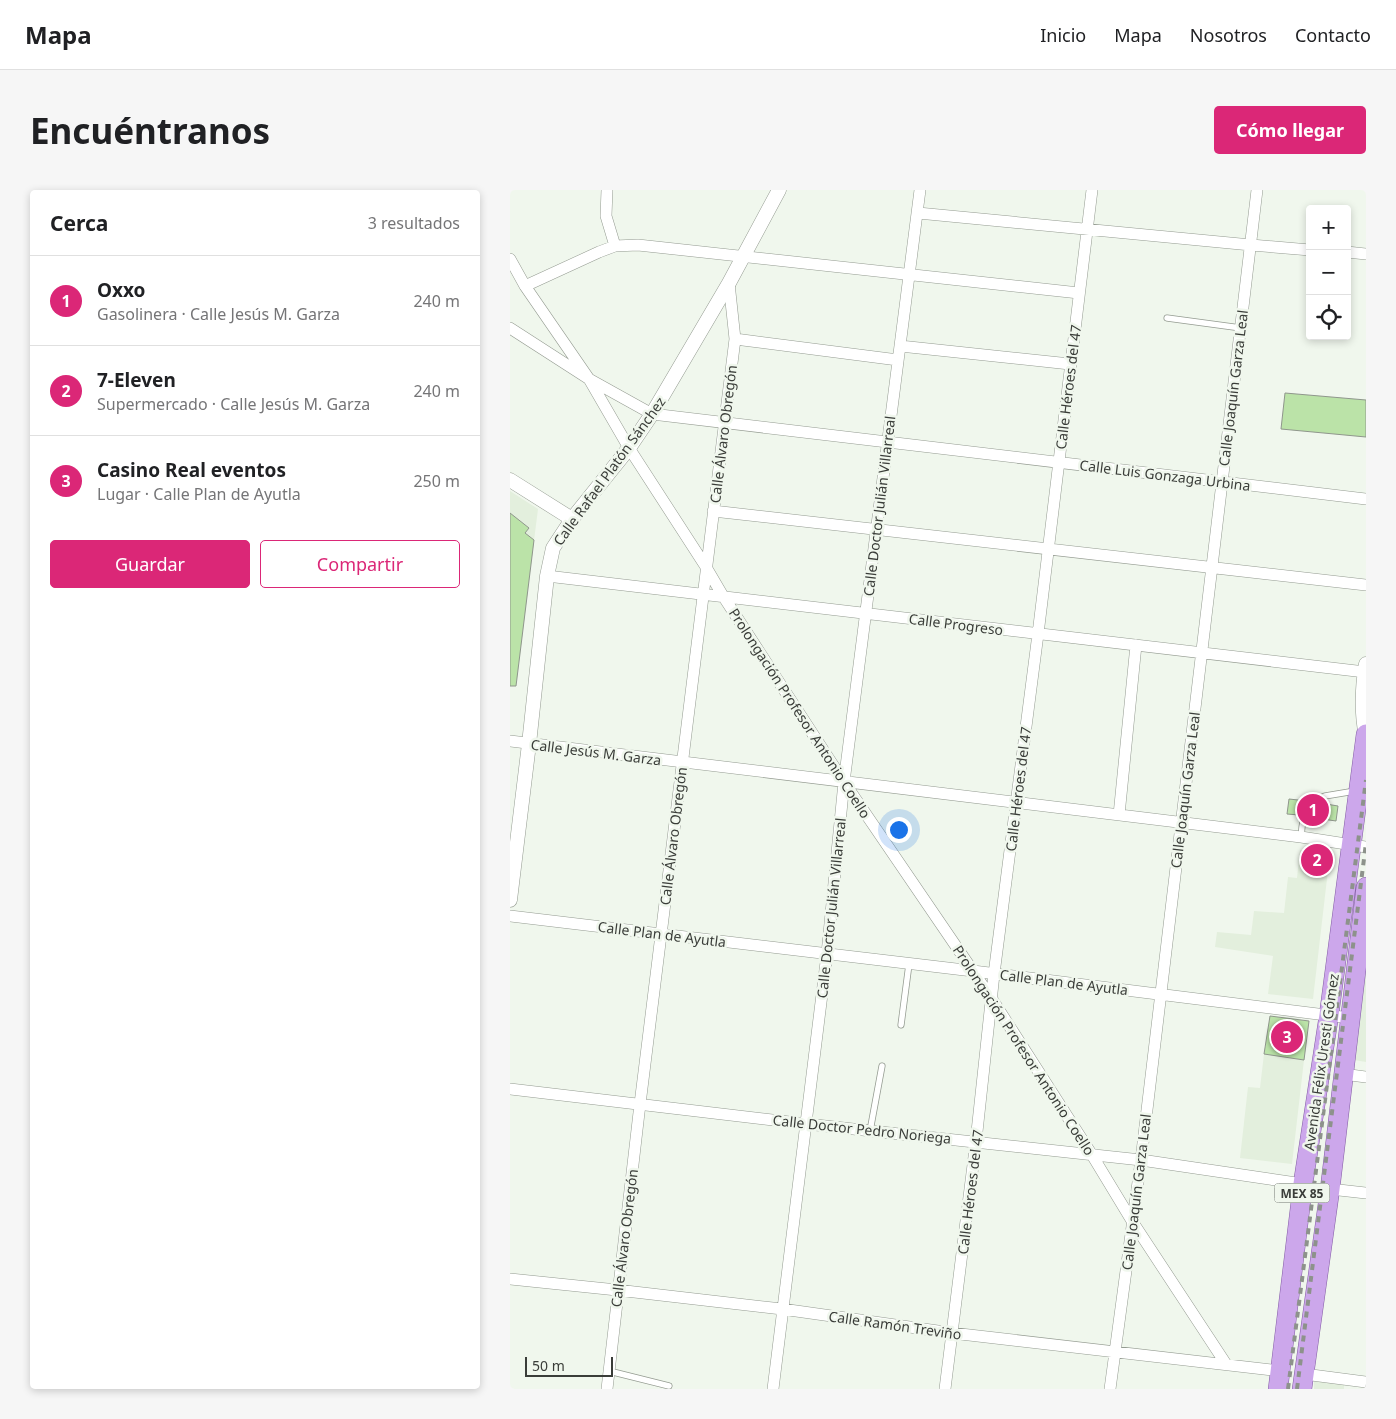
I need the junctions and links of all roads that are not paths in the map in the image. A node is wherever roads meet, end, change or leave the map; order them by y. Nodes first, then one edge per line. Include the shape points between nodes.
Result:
1 (607, 190) edge
2 (779, 190) edge
3 (920, 190) edge
4 (1092, 190) edge
5 (1257, 190) edge
6 (918, 212) junction
7 (1087, 230) junction
8 (1251, 245) junction
9 (615, 246) junction
10 (1306, 250) edge
11 (1351, 252) edge
12 (1366, 254) edge
13 (744, 257) junction
14 (510, 259) edge
15 (910, 274) junction
16 (729, 283) junction
17 (525, 286) junction
18 (1079, 293) junction
19 (1167, 318) dead end
20 (510, 328) edge
21 (1241, 328) junction
22 (735, 339) junction
23 (900, 346) junction
24 (898, 360) junction
25 (1070, 364) junction
26 (589, 378) junction
27 (652, 414) junction
28 (725, 423) junction
29 (887, 442) junction
30 (629, 448) junction
31 (1058, 462) junction
32 (510, 480) edge
33 (1222, 482) junction
34 (1366, 498) edge
35 (713, 511) junction
36 (572, 519) junction
37 (876, 530) junction
38 (1048, 549) junction
39 (706, 567) junction
40 (1212, 568) junction
41 (548, 576) junction
42 (1366, 585) edge
43 (703, 594) junction
44 (723, 596) junction
45 (866, 613) junction
46 (1038, 634) junction
47 (1136, 645) junction
48 (1202, 653) junction
49 (1365, 668) edge
50 (1366, 735) edge
51 (510, 741) edge
52 (529, 744) junction
53 (683, 762) junction
54 (844, 782) junction
55 (1359, 790) junction
56 (1016, 802) junction
57 (1312, 802) dead end
58 (1119, 815) junction
59 (1304, 816) dead end
60 (1181, 822) junction
61 (1301, 837) junction
62 (1359, 846) edge
63 (1366, 887) edge
64 (510, 900) edge
65 (510, 916) edge
66 (661, 934) junction
67 (827, 954) junction
68 (909, 964) junction
69 (1361, 965) edge
70 (973, 971) junction
71 (994, 974) junction
72 (1160, 994) junction
73 (992, 999) junction
74 (1329, 1015) junction
75 (1350, 1018) junction
76 (901, 1026) dead end
77 (882, 1066) dead end
78 (1343, 1074) junction
79 (1366, 1077) edge
80 (510, 1089) edge
81 (640, 1104) junction
82 (807, 1124) junction
83 (870, 1131) junction
84 (976, 1141) junction
85 (1092, 1155) junction
86 (1141, 1160) junction
87 (1303, 1184) junction
88 (1330, 1189) junction
89 (1366, 1193) edge
90 (1132, 1221) junction
91 (510, 1279) edge
92 (618, 1290) junction
93 (782, 1309) junction
94 (952, 1333) junction
95 (1115, 1351) junction
96 (1226, 1364) junction
97 (609, 1371) junction
98 (1279, 1380) edge
99 (1303, 1381) edge
100 (1366, 1382) edge
101 (669, 1386) dead end
102 (607, 1389) edge
103 (774, 1389) edge
104 (945, 1389) edge
105 (1110, 1389) edge

1 - 9 street via 606,216
2 - 13 street, Calle Rafael Platón Sánchez
3 - 6 street, Calle Doctor Julián Villarreal
4 - 7 street, Calle Héroes del 47
5 - 8 street, Calle Joaquín Garza Leal
6 - 7 street
6 - 15 street, Calle Doctor Julián Villarreal
7 - 8 street
7 - 18 street, Calle Héroes del 47
8 - 10 street
8 - 21 street, Calle Joaquín Garza Leal
9 - 13 street via 638,245
9 - 17 street
11 - 12 street
13 - 15 street
13 - 16 street, Calle Rafael Platón Sánchez
14 - 17 street, Prolongación Profesor Antonio Coello
15 - 18 street
15 - 23 street, Calle Doctor Julián Villarreal
16 - 22 street, Calle Álvaro Obregón
16 - 27 street, Calle Rafael Platón Sánchez
17 - 26 street, Prolongación Profesor Antonio Coello
18 - 25 street, Calle Héroes del 47
19 - 21 lane
20 - 26 street, Calle Luis Gonzaga Urbina
21 - 33 street, Calle Joaquín Garza Leal
22 - 24 street
22 - 28 street, Calle Álvaro Obregón
23 - 24 street, Calle Doctor Julián Villarreal
23 - 25 street
24 - 29 street, Calle Doctor Julián Villarreal
25 - 31 street, Calle Héroes del 47
26 - 27 street, Calle Luis Gonzaga Urbina
26 - 30 street, Prolongación Profesor Antonio Coello
27 - 28 street, Calle Luis Gonzaga Urbina
27 - 30 street, Calle Rafael Platón Sánchez
28 - 29 street, Calle Luis Gonzaga Urbina
28 - 35 street, Calle Álvaro Obregón
29 - 31 street, Calle Luis Gonzaga Urbina
29 - 37 street, Calle Doctor Julián Villarreal
30 - 36 street, Calle Rafael Platón Sánchez
30 - 39 street, Prolongación Profesor Antonio Coello
31 - 33 street, Calle Luis Gonzaga Urbina
31 - 38 street, Calle Héroes del 47
32 - 36 street
33 - 34 street, Calle Luis Gonzaga Urbina
33 - 40 street, Calle Joaquín Garza Leal
35 - 37 street
35 - 39 street, Calle Álvaro Obregón
36 - 41 street, Calle Rafael Platón Sánchez via 553,548
37 - 38 street
37 - 45 street, Calle Doctor Julián Villarreal
38 - 40 street
38 - 46 street, Calle Héroes del 47
39 - 43 street, Calle Álvaro Obregón
39 - 44 street, Prolongación Profesor Antonio Coello
40 - 42 street
40 - 48 street, Calle Joaquín Garza Leal
41 - 43 street, Calle Progreso
41 - 52 street, Calle Rafael Platón Sánchez
43 - 44 street, Calle Progreso
43 - 53 street, Calle Álvaro Obregón
44 - 45 street, Calle Progreso
44 - 54 street, Prolongación Profesor Antonio Coello
45 - 46 street, Calle Progreso
45 - 54 street, Calle Doctor Julián Villarreal
46 - 47 street, Calle Progreso
46 - 56 street, Calle Héroes del 47
47 - 48 street, Calle Progreso
47 - 58 street
48 - 49 street, Calle Progreso
48 - 60 street, Calle Joaquín Garza Leal
49 - 50 street via 1362,703
50 - 55 main road, Avenida Félix Uresti Gómez / MEX 85
51 - 52 street, Calle Jesús M. Garza
52 - 53 street, Calle Jesús M. Garza
52 - 64 street, Calle Rafael Platón Sánchez
53 - 54 street, Calle Jesús M. Garza
53 - 66 street, Calle Álvaro Obregón
54 - 56 street, Calle Jesús M. Garza
54 - 67 street, Calle Doctor Julián Villarreal
54 - 70 street, Prolongación Profesor Antonio Coello
55 - 57 lane via 1325,796
55 - 62 main road, Avenida Félix Uresti Gómez / MEX 85
56 - 58 street, Calle Jesús M. Garza
56 - 71 street, Calle Héroes del 47
58 - 60 street, Calle Jesús M. Garza
59 - 61 lane
60 - 61 street, Calle Jesús M. Garza
60 - 72 street, Calle Joaquín Garza Leal
61 - 62 street, Calle Jesús M. Garza
62 - 74 main road, Avenida Félix Uresti Gómez / MEX 85
63 - 69 main road, Avenida Félix Uresti Gómez / MEX 85
65 - 66 street, Calle Plan de Ayutla
66 - 67 street, Calle Plan de Ayutla
66 - 81 street, Calle Álvaro Obregón
67 - 68 street, Calle Plan de Ayutla
67 - 82 street, Calle Doctor Julián Villarreal
68 - 70 street, Calle Plan de Ayutla
68 - 76 lane
69 - 75 main road, Avenida Félix Uresti Gómez / MEX 85
70 - 71 street, Calle Plan de Ayutla
70 - 73 street, Prolongación Profesor Antonio Coello
71 - 72 street, Calle Plan de Ayutla
71 - 73 street, Calle Héroes del 47
72 - 74 street, Calle Plan de Ayutla
72 - 86 street, Calle Joaquín Garza Leal
73 - 84 street, Calle Héroes del 47
73 - 85 street, Prolongación Profesor Antonio Coello
74 - 75 street, Calle Plan de Ayutla
74 - 87 main road, Avenida Félix Uresti Gómez / MEX 85
75 - 78 main road, Avenida Félix Uresti Gómez / MEX 85
77 - 83 lane
78 - 79 street
78 - 88 main road, Avenida Félix Uresti Gómez / MEX 85
80 - 81 street, Calle Doctor Pedro Noriega
81 - 82 street, Calle Doctor Pedro Noriega
81 - 92 street, Calle Álvaro Obregón
82 - 83 street, Calle Doctor Pedro Noriega
82 - 93 street, Calle Doctor Julián Villarreal
83 - 84 street, Calle Doctor Pedro Noriega
84 - 85 street, Calle Doctor Pedro Noriega
84 - 94 street, Calle Héroes del 47
85 - 86 street, Calle Doctor Pedro Noriega
85 - 90 street, Prolongación Profesor Antonio Coello
86 - 87 street, Calle Doctor Pedro Noriega
86 - 90 street, Calle Joaquín Garza Leal
87 - 98 main road, Avenida Félix Uresti Gómez / MEX 85
88 - 89 street
88 - 99 main road, Avenida Félix Uresti Gómez / MEX 85
90 - 95 street, Calle Joaquín Garza Leal
90 - 96 street, Prolongación Profesor Antonio Coello
91 - 92 street, Calle Ramón Treviño
92 - 93 street, Calle Ramón Treviño
92 - 97 street, Calle Álvaro Obregón
93 - 94 street, Calle Ramón Treviño
93 - 103 street, Calle Doctor Julián Villarreal
94 - 95 street, Calle Ramón Treviño
94 - 104 street, Calle Héroes del 47
95 - 96 street, Calle Ramón Treviño
95 - 105 street, Calle Joaquín Garza Leal
96 - 98 street, Calle Ramón Treviño
97 - 101 lane
97 - 102 street, Calle Álvaro Obregón
99 - 100 street

